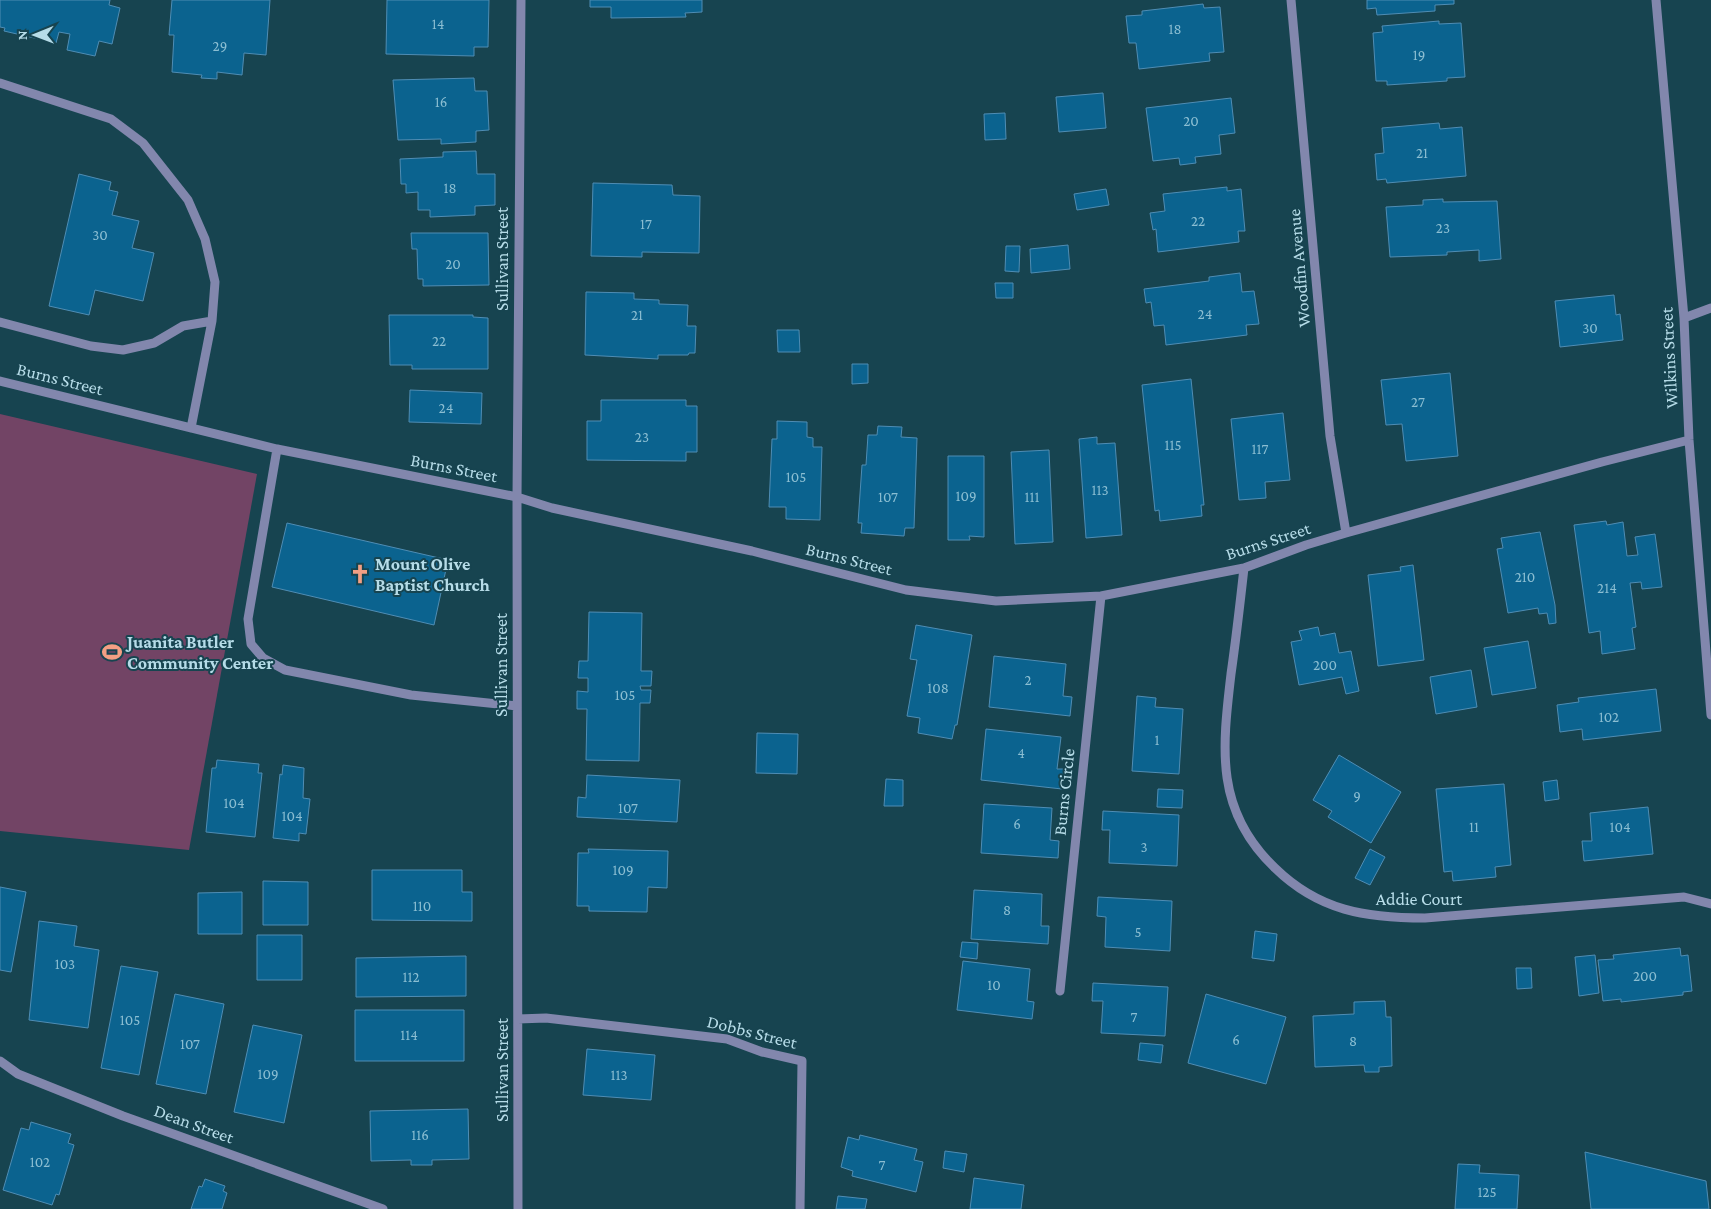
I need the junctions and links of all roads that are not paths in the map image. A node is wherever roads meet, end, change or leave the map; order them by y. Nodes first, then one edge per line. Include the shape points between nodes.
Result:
1 (521, 0) edge
2 (1291, 0) edge
3 (1656, 0) edge
4 (0, 83) edge
5 (1711, 308) edge
6 (1684, 318) junction
7 (0, 322) edge
8 (212, 322) junction
9 (0, 381) edge
10 (191, 428) junction
11 (1689, 440) junction
12 (277, 449) junction
13 (516, 496) junction
14 (1346, 533) junction
15 (1244, 568) junction
16 (1101, 596) junction
17 (517, 706) junction
18 (1711, 715) edge
19 (1711, 904) edge
20 (1060, 991) dead end
21 (518, 1019) junction
22 (0, 1061) edge
23 (382, 1209) edge
24 (518, 1209) edge
25 (800, 1209) edge

1 - 13 street, Sullivan Street
2 - 14 street, Woodfin Avenue via 1330,436
3 - 6 street, Wilkins Street
4 - 8 street via 110,119 143,143 188,200 205,239 215,282
5 - 6 street
6 - 11 street, Wilkins Street
7 - 8 street via 91,346 123,350 154,343 182,326
8 - 10 street
9 - 10 street, Burns Street
10 - 12 street, Burns Street
11 - 14 street, Burns Street
11 - 18 street, Wilkins Street
12 - 13 street, Burns Street
12 - 17 street via 248,619 251,644 263,658 285,670 411,695
13 - 16 street, Burns Street via 552,508 752,551 906,590 996,601
13 - 17 street, Sullivan Street
14 - 15 street, Burns Street
15 - 16 street, Burns Street
15 - 19 street, Addie Court via 1224,733 1227,781 1236,816 1256,851 1288,881 1317,900 1349,912 1386,918 1425,918 1684,898
16 - 20 street, Burns Circle
17 - 21 street, Sullivan Street
21 - 24 street, Sullivan Street
21 - 25 street, Dobbs Street via 546,1018 727,1039 762,1052 802,1061
22 - 23 street, Dean Street via 18,1074 124,1116

